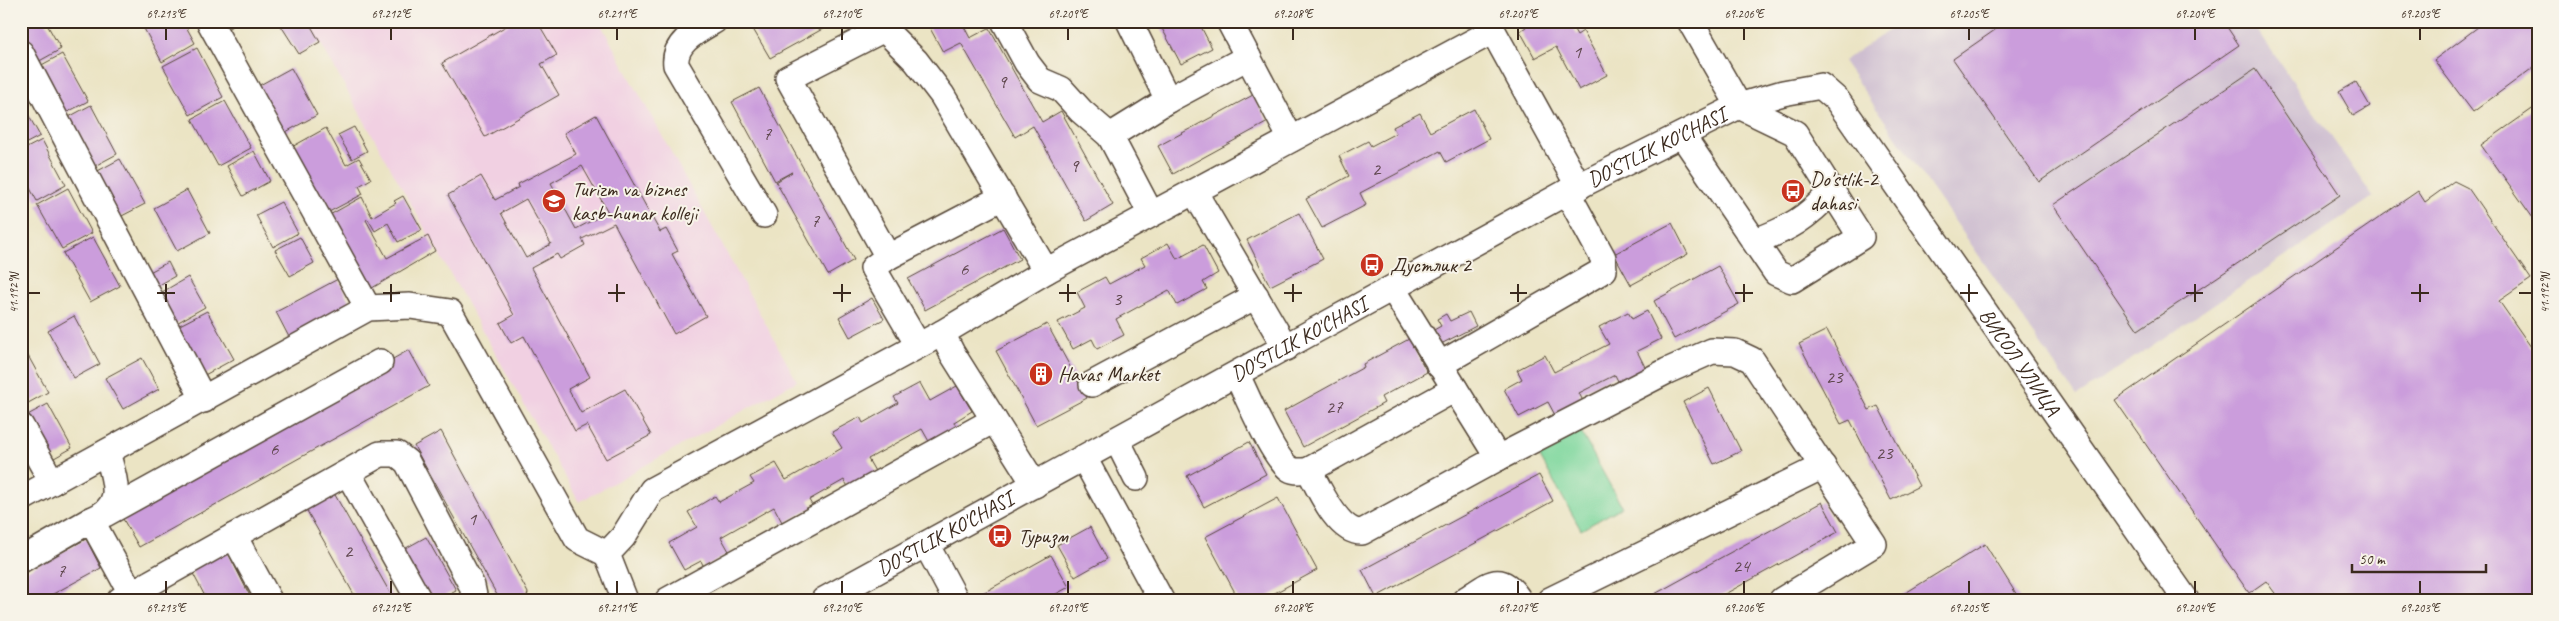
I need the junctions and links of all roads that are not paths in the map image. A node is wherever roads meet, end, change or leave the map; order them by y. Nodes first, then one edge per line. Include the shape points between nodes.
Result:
1 (209, 21) edge
2 (714, 21) edge
3 (1004, 21) edge
4 (1129, 21) edge
5 (1229, 21) edge
6 (1690, 21) edge
7 (882, 25) edge
8 (1491, 26) edge
9 (21, 54) edge
10 (1248, 57) junction
11 (1782, 93) joint
12 (1168, 100) junction
13 (1739, 106) junction
14 (1682, 135) junction
15 (1110, 136) junction
16 (1291, 139) junction
17 (1573, 190) junction
18 (1195, 193) junction
19 (1003, 197) junction
20 (1843, 209) junction
21 (1151, 214) junction
22 (764, 215) dead end
23 (1765, 256) junction
24 (888, 257) junction
25 (1046, 271) junction
26 (1393, 289) junction
27 (1256, 296) junction
28 (368, 308) junction
29 (942, 333) junction
30 (918, 345) junction
31 (1286, 348) junction
32 (380, 362) dead end
33 (1438, 364) junction
34 (1237, 375) junction
35 (1092, 384) dead end
36 (1455, 389) junction
37 (204, 400) junction
38 (994, 420) junction
39 (21, 426) edge
40 (1117, 440) junction
41 (107, 452) junction
42 (1084, 458) junction
43 (1498, 458) junction
44 (1823, 466) junction
45 (1309, 470) junction
46 (348, 474) junction
47 (1136, 478) dead end
48 (52, 482) junction
49 (1035, 485) junction
50 (21, 499) edge
51 (98, 517) junction
52 (234, 536) junction
53 (926, 544) junction
54 (607, 554) junction
55 (21, 560) edge
56 (129, 598) edge
57 (269, 600) edge
58 (419, 600) edge
59 (475, 600) edge
60 (625, 600) edge
61 (668, 600) edge
62 (824, 600) edge
63 (956, 600) edge
64 (1161, 600) edge
65 (1464, 600) edge
66 (1519, 600) edge
67 (1550, 600) edge
68 (1782, 600) edge
69 (2186, 600) edge

1 - 28 street
2 - 22 street via 678,46 676,65
3 - 15 street via 1040,80 1061,89
4 - 12 street
5 - 10 street
6 - 13 street
7 - 19 street via 942,95
7 - 24 street via 788,78
8 - 16 street
8 - 17 street
9 - 37 street
10 - 12 street
10 - 16 street
11 - 13 street, DO'STLIK KO'CHASI
11 - 69 street, ВИСОЛ УЛИЦА via 1821,86 1837,100
12 - 15 street
13 - 14 street, DO'STLIK KO'CHASI
13 - 20 street via 1795,133
14 - 17 street, DO'STLIK KO'CHASI
14 - 23 street
15 - 21 street
16 - 18 street
17 - 26 street, DO'STLIK KO'CHASI
17 - 33 street via 1603,258 1604,270
18 - 21 street
18 - 27 street
19 - 24 street
19 - 25 street
20 - 23 street via 1791,245
20 - 23 street via 1798,260
20 - 23 street via 1861,237 1792,280
21 - 25 street
24 - 30 street via 872,268
25 - 29 street
26 - 31 street, DO'STLIK KO'CHASI
26 - 33 street
27 - 31 street
27 - 35 street
28 - 37 street
28 - 54 street via 410,306 450,312 577,539
29 - 30 street
29 - 38 street
30 - 54 street via 652,490 623,537
31 - 34 street, DO'STLIK KO'CHASI
32 - 51 street
33 - 36 street
34 - 40 street, DO'STLIK KO'CHASI
34 - 45 street via 1285,465 1291,470
36 - 43 street
36 - 45 street
37 - 41 street
38 - 49 street
38 - 61 street
39 - 48 street
40 - 42 street, DO'STLIK KO'CHASI
40 - 47 street
41 - 48 street
41 - 51 street via 115,497
42 - 49 street, DO'STLIK KO'CHASI
42 - 64 street
43 - 44 street via 1667,371 1712,351 1720,351 1735,352 1752,360
43 - 45 street via 1362,532 1347,529 1338,519
44 - 67 street
44 - 68 street via 1874,544
46 - 52 street
46 - 58 street
46 - 59 street via 380,454 397,454 407,462 472,586
48 - 50 street
49 - 53 street, DO'STLIK KO'CHASI
51 - 55 street
51 - 56 street
52 - 56 street
52 - 57 street
53 - 62 street, DO'STLIK KO'CHASI
53 - 63 street
54 - 60 street
65 - 66 street via 1490,584 1502,582 1509,585

